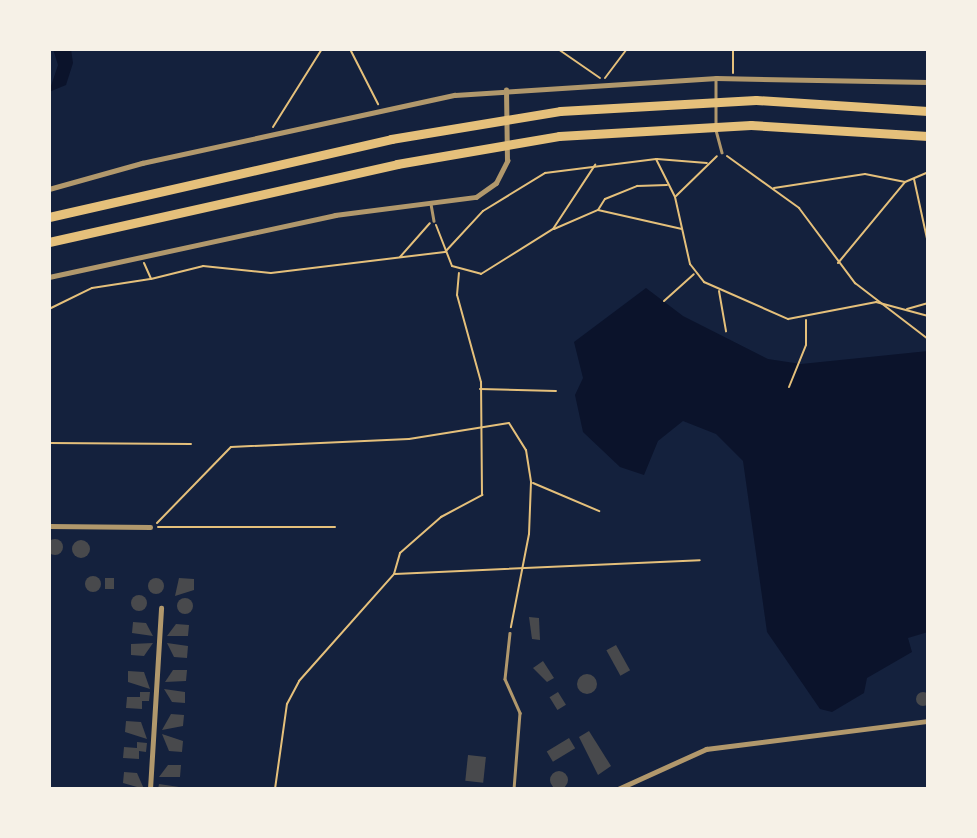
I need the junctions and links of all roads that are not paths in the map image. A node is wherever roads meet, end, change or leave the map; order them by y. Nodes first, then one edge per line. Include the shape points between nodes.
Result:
1 (716, 78) junction
2 (928, 82) edge
3 (506, 90) junction
4 (928, 111) edge
5 (928, 135) edge
6 (722, 152) road end
7 (49, 189) edge
8 (431, 204) junction
9 (49, 217) edge
10 (434, 221) road end
11 (49, 242) edge
12 (49, 278) edge
13 (49, 526) edge
14 (150, 527) road end
15 (160, 608) dead end
16 (510, 633) road end
17 (928, 721) edge
18 (150, 789) edge
19 (514, 789) edge
20 (618, 789) edge

1 - 2 street
1 - 3 street
1 - 6 lane via 716,139
3 - 7 street via 380,108
3 - 8 street via 509,146 499,178 476,197
4 - 9 highway via 723,100 486,122
5 - 11 highway via 705,126 489,146
8 - 10 lane
8 - 12 street via 335,215
13 - 14 street
15 - 18 street
16 - 19 lane via 505,680 520,713
17 - 20 street via 706,750

